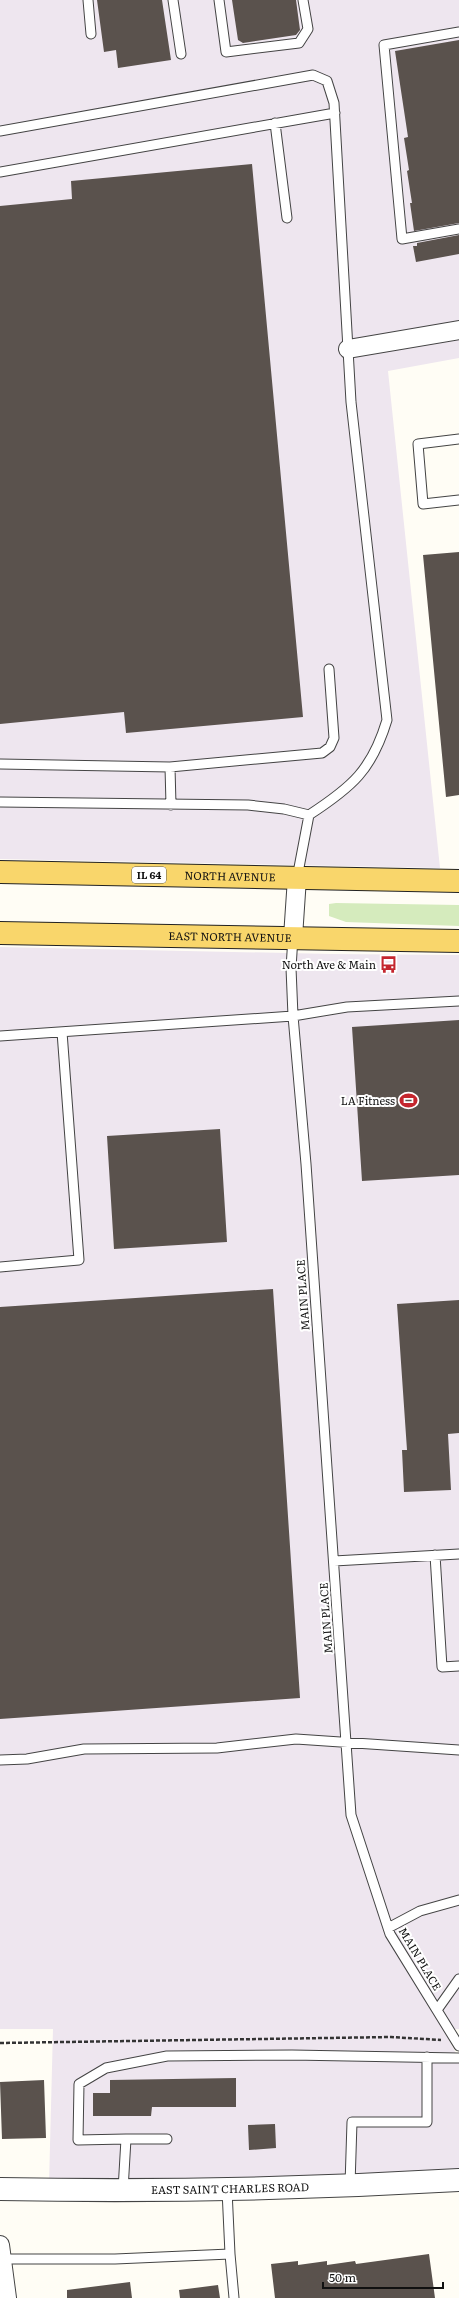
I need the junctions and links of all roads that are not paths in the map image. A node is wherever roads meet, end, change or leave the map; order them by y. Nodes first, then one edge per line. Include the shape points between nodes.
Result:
1 (88, 0) edge
2 (173, 0) edge
3 (219, 0) edge
4 (303, 0) edge
5 (459, 32) edge
6 (91, 34) dead end
7 (181, 54) dead end
8 (335, 112) junction
9 (275, 123) junction
10 (0, 131) edge
11 (0, 172) edge
12 (287, 218) dead end
13 (459, 229) edge
14 (459, 330) edge
15 (348, 349) junction
16 (459, 439) edge
17 (459, 500) edge
18 (329, 669) dead end
19 (0, 764) edge
20 (170, 767) junction
21 (0, 802) edge
22 (172, 805) junction
23 (310, 815) junction
24 (0, 872) edge
25 (297, 878) junction
26 (459, 881) edge
27 (0, 933) edge
28 (293, 937) junction
29 (459, 941) edge
30 (459, 1001) edge
31 (293, 1016) junction
32 (62, 1032) junction
33 (0, 1036) edge
34 (0, 1267) edge
35 (459, 1554) edge
36 (435, 1555) junction
37 (334, 1561) junction
38 (459, 1666) edge
39 (346, 1743) junction
40 (459, 1750) edge
41 (0, 1760) edge
42 (459, 1900) edge
43 (388, 1928) junction
44 (459, 1979) edge
45 (437, 2010) junction
46 (459, 2046) edge
47 (427, 2057) junction
48 (459, 2058) edge
49 (126, 2139) junction
50 (167, 2139) dead end
51 (459, 2180) edge
52 (350, 2187) junction
53 (0, 2190) edge
54 (227, 2190) junction
55 (123, 2191) junction
56 (1, 2254) edge
57 (230, 2254) junction
58 (7, 2298) edge
59 (234, 2298) edge

1 - 6 lane
2 - 7 lane
3 - 4 lane via 226,52 299,43 308,29
5 - 13 lane via 384,45 402,239
8 - 9 lane
8 - 10 lane via 327,81 313,75
8 - 15 lane
9 - 11 lane
9 - 12 lane
14 - 15 street
15 - 23 lane via 351,402 387,720 380,745 365,769 342,794
16 - 17 lane via 418,444 423,504
18 - 20 lane via 334,738 330,747 322,753
19 - 20 lane
20 - 22 lane
21 - 22 lane
22 - 23 lane via 248,805
23 - 25 lane
24 - 25 main road, NORTH AVENUE / IL 64
25 - 26 main road, NORTH AVENUE / IL 64
25 - 28 street
27 - 28 main road, EAST NORTH AVENUE
28 - 29 main road, EAST NORTH AVENUE
28 - 31 lane, MAIN PLACE
30 - 31 lane via 347,1007
31 - 32 lane
31 - 37 lane, MAIN PLACE
32 - 33 lane
32 - 34 lane via 79,1260
35 - 36 lane
36 - 37 lane
36 - 38 lane via 442,1667
37 - 39 lane, MAIN PLACE
39 - 40 lane
39 - 41 lane via 296,1739 217,1748 84,1749 27,1759
39 - 43 lane, MAIN PLACE via 351,1815
42 - 43 lane via 420,1911
43 - 45 lane, MAIN PLACE
44 - 45 lane
45 - 46 lane, MAIN PLACE
47 - 48 lane
47 - 49 lane via 167,2056 106,2068 79,2084 78,2140
47 - 52 lane via 427,2122 352,2122
49 - 50 lane
49 - 55 lane
51 - 52 street, EAST SAINT CHARLES ROAD
52 - 54 street, EAST SAINT CHARLES ROAD
53 - 55 street, EAST SAINT CHARLES ROAD
54 - 55 street, EAST SAINT CHARLES ROAD
54 - 57 lane
56 - 57 lane via 115,2259
56 - 58 street
57 - 59 lane

